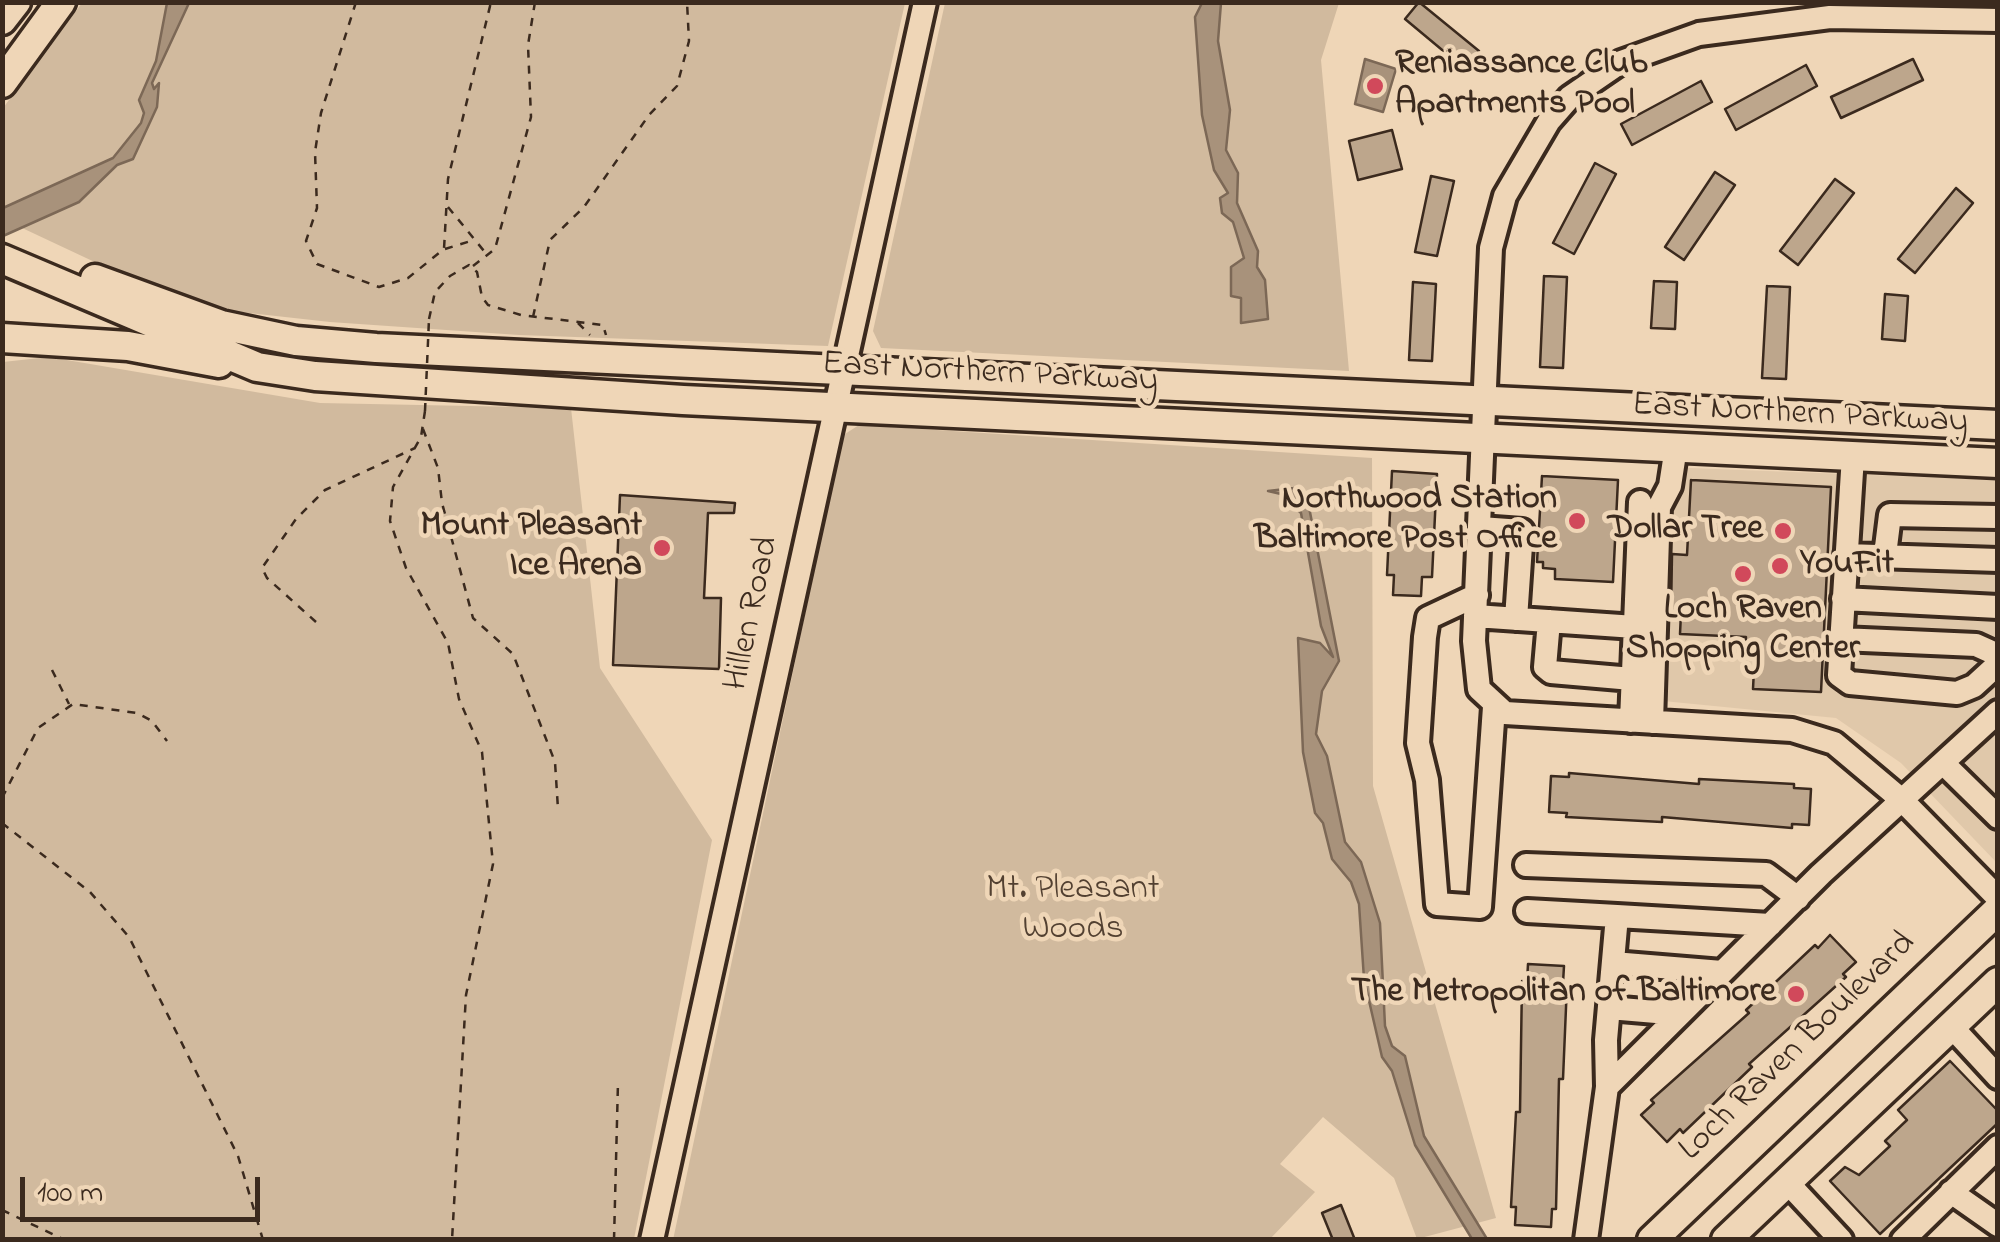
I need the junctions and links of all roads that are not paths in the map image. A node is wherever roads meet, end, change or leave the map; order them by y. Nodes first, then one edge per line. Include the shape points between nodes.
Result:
1 (16, 2) edge
2 (61, 2) edge
3 (924, 2) edge
4 (2, 20) edge
5 (1998, 20) edge
6 (2, 83) edge
7 (2, 238) edge
8 (2, 259) edge
9 (103, 293) junction
10 (2, 338) edge
11 (257, 367) junction
12 (845, 368) junction
13 (1483, 401) junction
14 (837, 405) junction
15 (1998, 425) edge
16 (1482, 437) junction
17 (1676, 447) junction
18 (1853, 456) junction
19 (1998, 463) edge
20 (1640, 502) dead end
21 (1998, 517) edge
22 (1480, 528) junction
23 (1846, 555) junction
24 (1885, 555) junction
25 (1998, 560) edge
26 (1843, 599) junction
27 (1476, 605) junction
28 (1998, 607) edge
29 (1516, 619) junction
30 (1550, 622) junction
31 (1634, 627) junction
32 (1841, 638) junction
33 (1998, 655) edge
34 (1998, 664) edge
35 (1632, 679) junction
36 (1490, 703) junction
37 (1998, 712) edge
38 (1641, 722) junction
39 (1943, 763) junction
40 (1902, 801) junction
41 (1998, 816) edge
42 (1526, 865) dead end
43 (1798, 898) junction
44 (1998, 898) edge
45 (1527, 910) dead end
46 (1998, 910) edge
47 (1617, 916) junction
48 (1770, 925) junction
49 (1613, 964) junction
50 (1722, 972) junction
51 (1998, 982) edge
52 (1609, 1008) junction
53 (1680, 1014) junction
54 (1951, 1026) junction
55 (1998, 1077) edge
56 (1607, 1087) junction
57 (1998, 1147) edge
58 (1787, 1182) junction
59 (1951, 1192) junction
60 (1998, 1225) edge
61 (652, 1240) edge
62 (1586, 1240) edge
63 (1652, 1240) edge
64 (1726, 1240) edge
65 (1841, 1240) edge
66 (1903, 1240) edge

1 - 4 main road
2 - 6 main road
3 - 12 street, Hillen Road
5 - 13 street via 1830,17 1734,29 1669,42 1592,80 1548,121 1505,196 1492,248
7 - 9 main road, East Northern Parkway
8 - 9 main road, East Northern Parkway
9 - 11 main road, East Northern Parkway
9 - 12 main road, East Northern Parkway via 296,341
10 - 11 main road via 128,346
11 - 14 main road, East Northern Parkway via 315,376
12 - 13 main road, East Northern Parkway
12 - 14 street, Hillen Road
13 - 15 main road, East Northern Parkway
13 - 16 street
14 - 16 main road, East Northern Parkway
14 - 61 street, Hillen Road
16 - 17 main road, East Northern Parkway
16 - 22 street
17 - 18 main road, East Northern Parkway
17 - 38 street via 1659,507
18 - 19 main road, East Northern Parkway
18 - 23 street
20 - 31 street
21 - 24 street via 1890,516
22 - 27 street
22 - 29 street via 1522,530
23 - 24 street
23 - 26 street
24 - 25 street
26 - 28 street
26 - 32 street
27 - 29 street
27 - 36 street via 1476,672
27 - 36 street via 1428,618 1425,637 1418,743 1437,904 1480,907
29 - 30 street
30 - 31 street
30 - 35 street via 1545,668
31 - 35 street
32 - 33 street via 1976,645
32 - 34 street via 1839,675 1850,683 1957,692
35 - 38 street
36 - 38 street via 1522,716
37 - 39 street
38 - 40 street via 1812,734 1856,758
39 - 40 street
39 - 41 street
40 - 43 street
40 - 44 street
42 - 43 street via 1766,874
43 - 48 street
45 - 47 street
46 - 63 main road, Loch Raven Boulevard
47 - 48 street
47 - 49 street
48 - 50 street
49 - 50 street
49 - 52 street
50 - 53 street
51 - 54 main road
52 - 53 street
52 - 56 street
53 - 56 street
54 - 55 street
54 - 58 main road
56 - 62 street
57 - 59 street
58 - 64 main road
58 - 65 street
59 - 60 street
59 - 66 street

